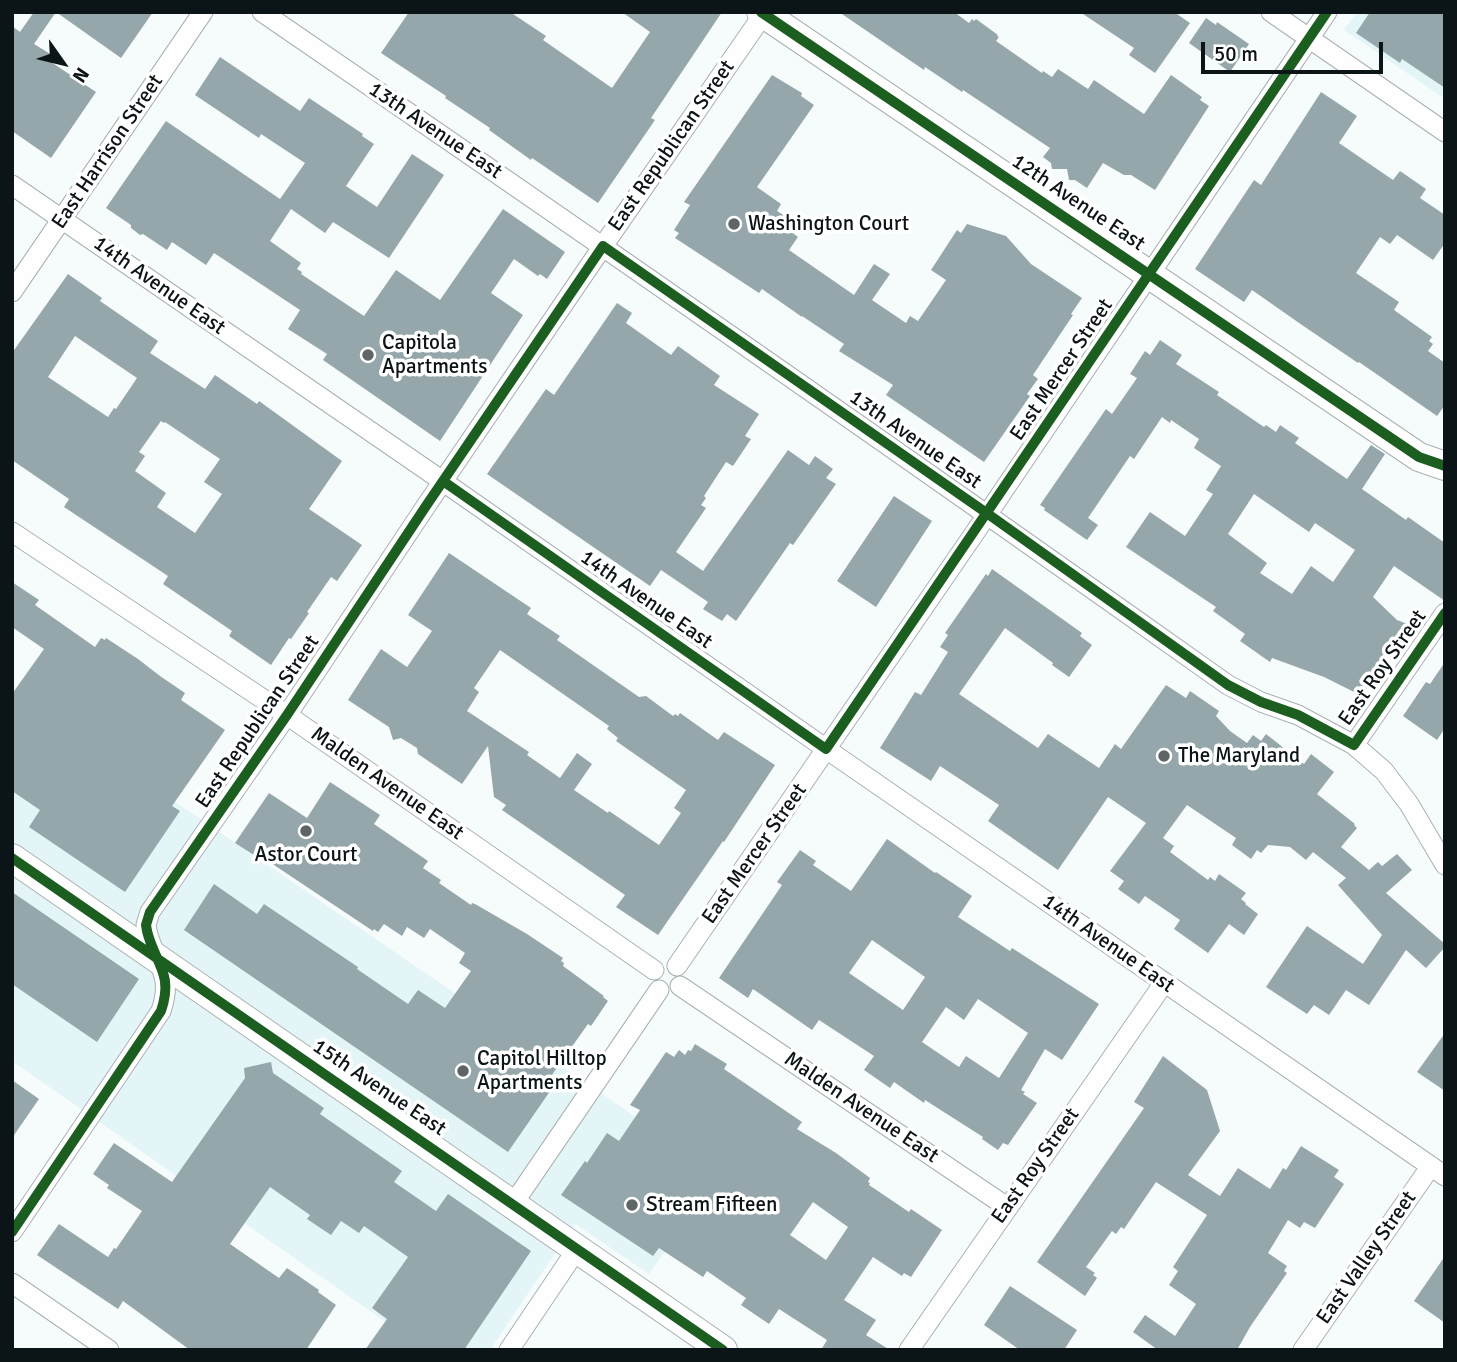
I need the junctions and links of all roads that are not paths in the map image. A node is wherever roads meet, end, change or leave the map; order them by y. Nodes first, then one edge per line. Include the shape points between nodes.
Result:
1 (204, 12) edge
2 (262, 12) edge
3 (1271, 12) edge
4 (1327, 12) edge
5 (763, 13) edge
6 (1309, 39) junction
7 (1445, 132) edge
8 (12, 185) edge
9 (63, 219) junction
10 (603, 246) junction
11 (1150, 275) junction
12 (12, 292) edge
13 (1445, 466) edge
14 (443, 481) junction
15 (988, 514) junction
16 (12, 532) edge
17 (1445, 613) edge
18 (287, 715) junction
19 (1354, 745) junction
20 (826, 749) junction
21 (12, 858) edge
22 (1445, 865) edge
23 (158, 959) junction
24 (677, 966) junction
25 (654, 970) junction
26 (1164, 983) junction
27 (680, 986) junction
28 (659, 990) junction
29 (1438, 1171) edge
30 (513, 1204) junction
31 (1007, 1207) junction
32 (12, 1232) edge
33 (578, 1249) junction
34 (12, 1283) edge
35 (109, 1350) edge
36 (509, 1350) edge
37 (723, 1350) edge
38 (909, 1350) edge
39 (1303, 1350) edge

1 - 9 street, East Harrison Street
2 - 10 street, 13th Avenue East
3 - 6 street
4 - 6 street, East Mercer Street
5 - 10 street, East Republican Street
5 - 11 street, 12th Avenue East
6 - 7 street
6 - 11 street, East Mercer Street
8 - 9 street, 14th Avenue East
9 - 12 street, East Harrison Street
9 - 14 street, 14th Avenue East
10 - 14 street, East Republican Street
10 - 15 street, 13th Avenue East
11 - 13 street, 12th Avenue East via 1419,457
11 - 15 street, East Mercer Street
14 - 18 street, East Republican Street
14 - 20 street, 14th Avenue East
15 - 19 street, 13th Avenue East via 1228,685
15 - 20 street, East Mercer Street
16 - 18 street, Malden Avenue East
17 - 19 street, East Roy Street
18 - 23 street, East Republican Street via 150,912 147,932
18 - 25 street, Malden Avenue East
19 - 22 street, 13th Avenue East via 1384,771
20 - 24 street, East Mercer Street
20 - 26 street, 14th Avenue East
21 - 23 street, 15th Avenue East
23 - 30 street, 15th Avenue East
23 - 32 street, East Republican Street via 165,977 161,1011
24 - 25 street via 666,962
24 - 27 street via 683,976
25 - 28 street via 653,985
26 - 29 street, 14th Avenue East
26 - 31 street, East Roy Street
27 - 28 street via 666,993
27 - 31 street, Malden Avenue East
28 - 30 street
29 - 39 street, East Valley Street
30 - 33 street, 15th Avenue East
31 - 38 street, East Roy Street
33 - 36 street
33 - 37 street, 15th Avenue East
34 - 35 street

